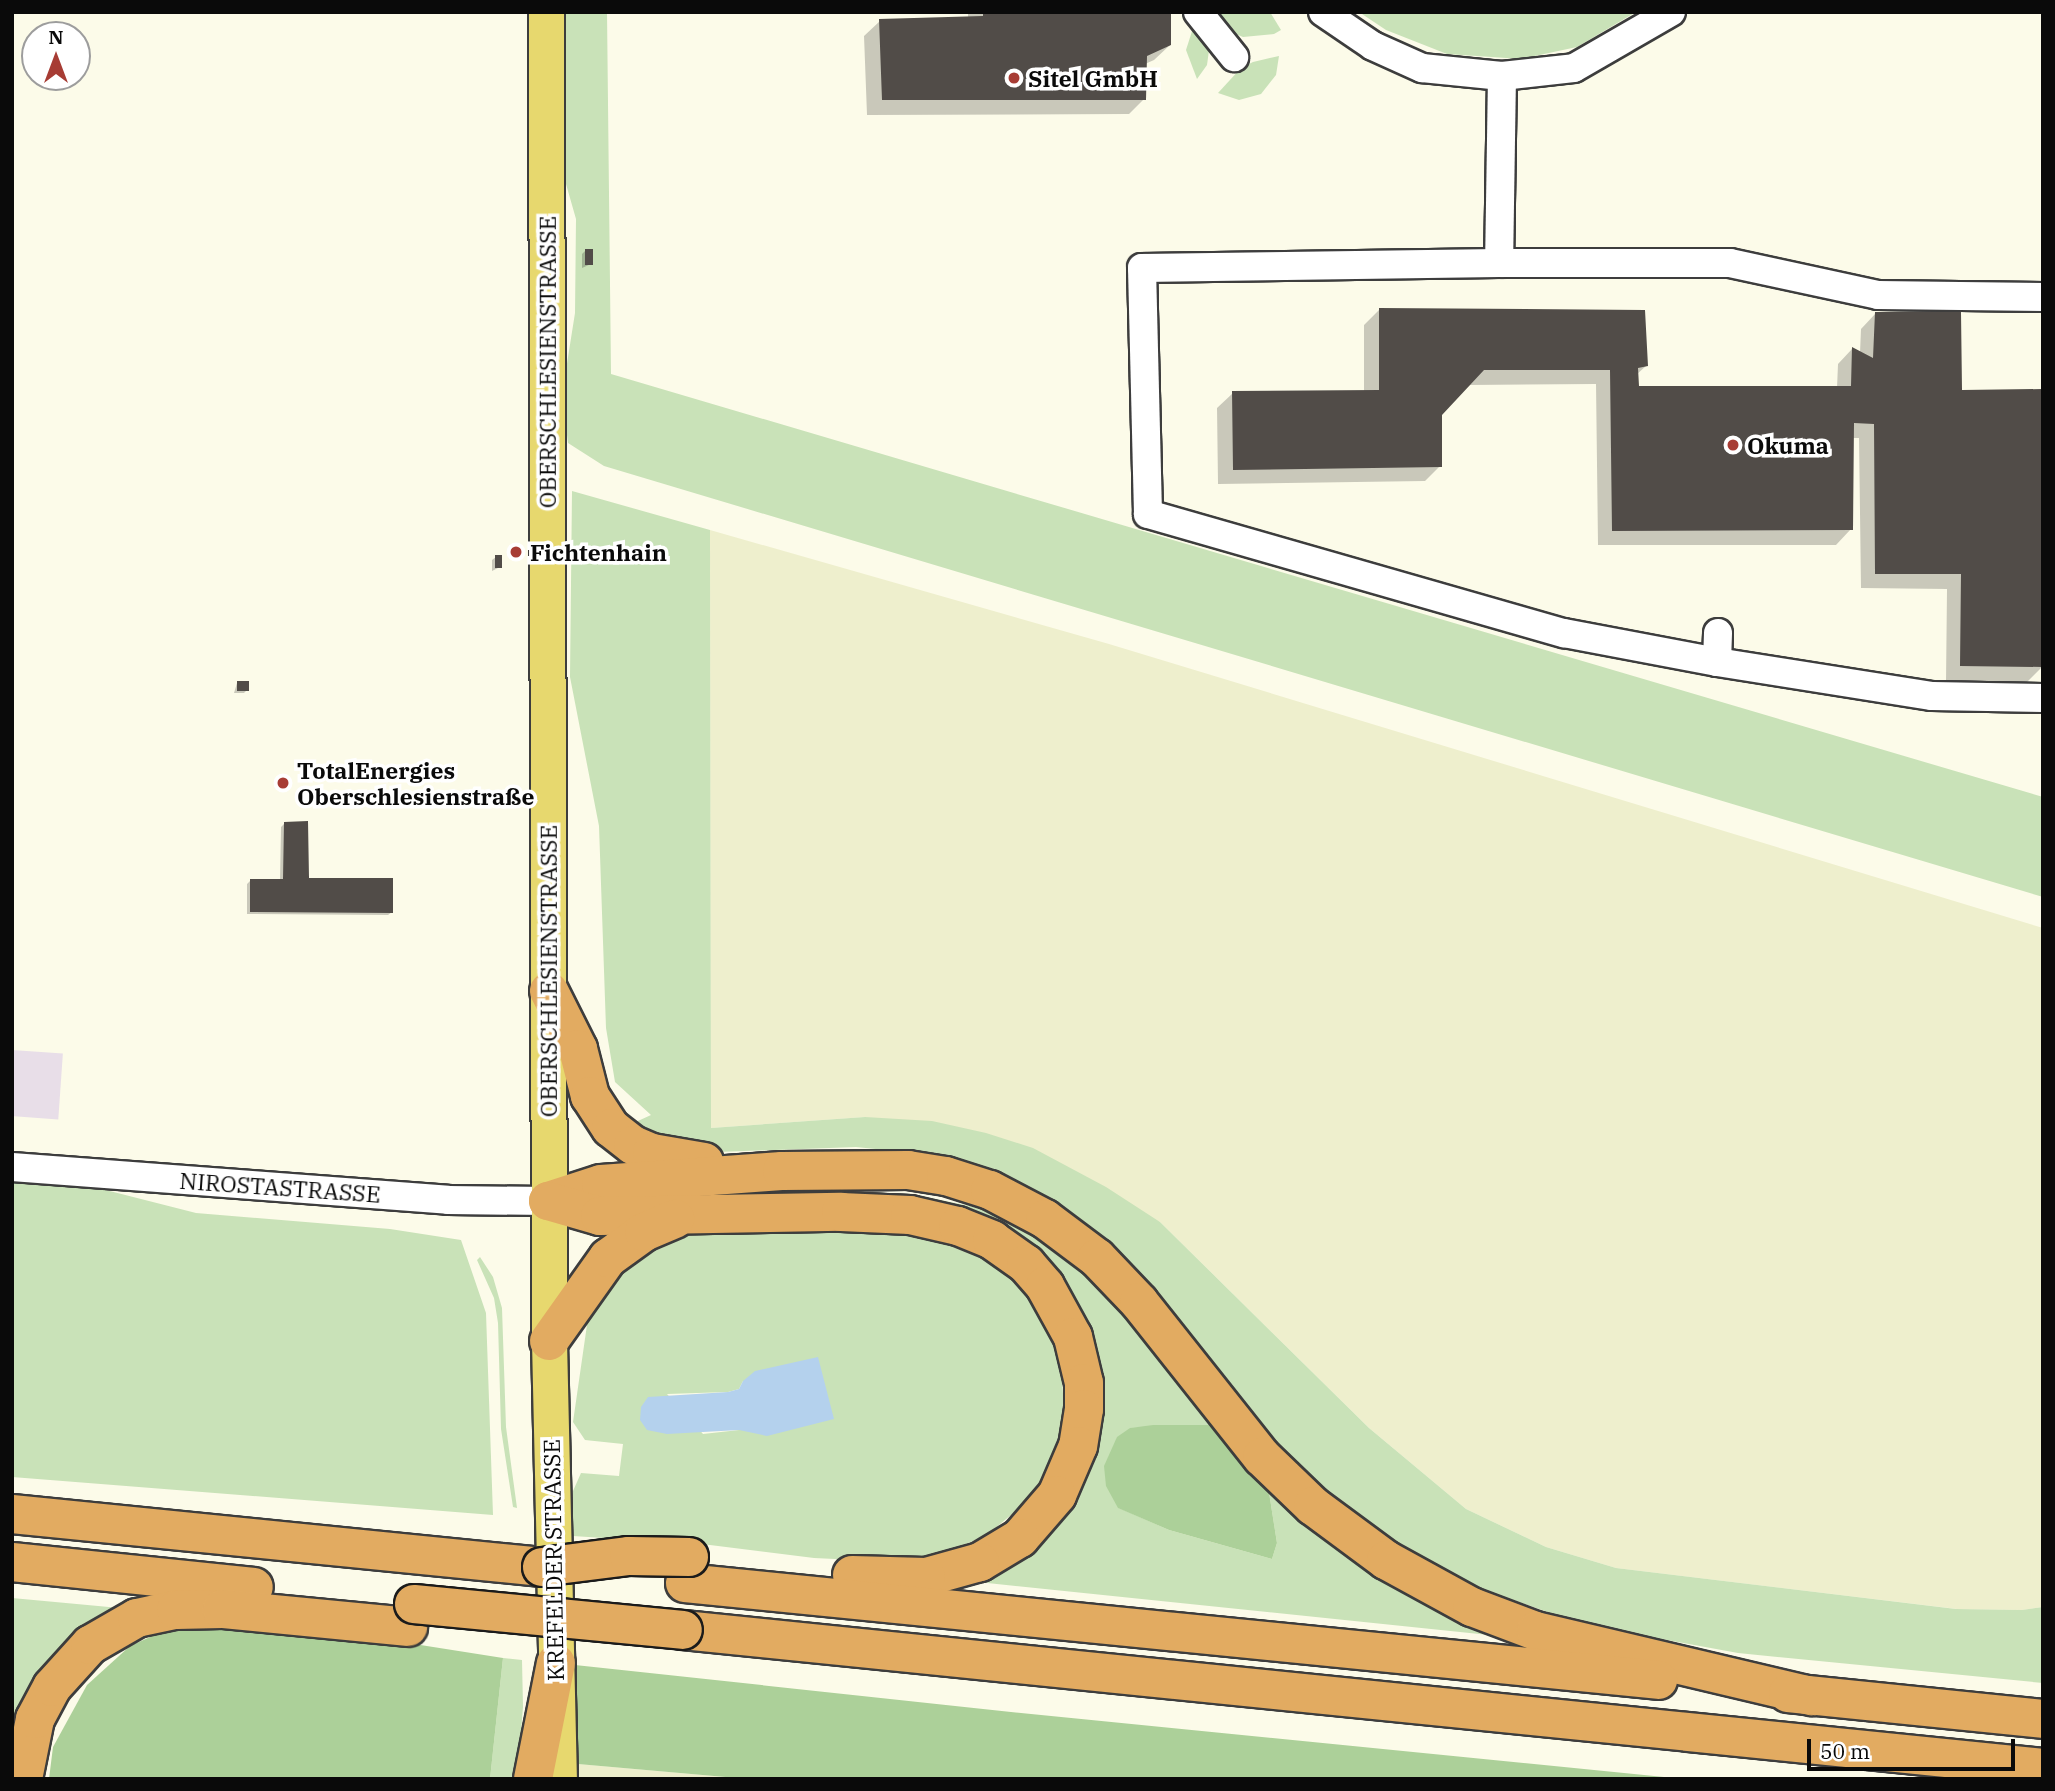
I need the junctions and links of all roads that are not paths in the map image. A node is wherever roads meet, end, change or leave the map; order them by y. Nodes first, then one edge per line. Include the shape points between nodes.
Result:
1 (546, 12) edge
2 (1198, 12) edge
3 (1323, 12) edge
4 (1671, 12) edge
5 (1234, 57) dead end
6 (1502, 76) junction
7 (1499, 263) junction
8 (2043, 297) edge
9 (1718, 633) dead end
10 (1717, 662) junction
11 (2043, 698) edge
12 (549, 991) junction
13 (12, 1167) edge
14 (782, 1171) junction
15 (548, 1201) junction
16 (684, 1215) junction
17 (549, 1341) junction
18 (12, 1514) edge
19 (12, 1562) edge
20 (687, 1570) junction
21 (411, 1615) junction
22 (556, 1663) junction
23 (1812, 1696) junction
24 (2043, 1719) edge
25 (2043, 1768) edge
26 (23, 1779) edge
27 (533, 1779) edge
28 (559, 1779) edge

1 - 12 main road, OBERSCHLESIENSTRASSE
2 - 5 street
3 - 6 street via 1373,46 1422,68
4 - 6 street via 1574,68
6 - 7 street
7 - 8 street via 1730,263 1878,295
7 - 10 street via 1142,268 1148,514 1564,633
9 - 10 street
10 - 11 street via 1931,696
12 - 14 highway via 578,1049 590,1096 621,1137 675,1159
12 - 15 main road, OBERSCHLESIENSTRASSE
13 - 15 street, NIROSTASTRASSE via 448,1200
14 - 15 highway via 601,1184
14 - 23 highway via 908,1170 967,1181 1007,1197 1066,1234 1108,1269 1157,1323 1262,1457 1312,1506 1386,1560 1462,1602 1536,1631
15 - 16 highway via 600,1216
15 - 17 main road, OBERSCHLESIENSTRASSE
16 - 17 highway via 644,1232 608,1258
16 - 20 highway via 891,1213 926,1217 976,1232 1026,1264 1053,1296 1078,1352 1085,1395 1078,1446 1056,1495 1020,1538 980,1562 926,1577
17 - 22 main road, KREFELDER STRASSE
18 - 20 highway, bridge via 542,1567
19 - 21 highway
20 - 23 highway
21 - 25 highway, bridge via 678,1641 951,1657
21 - 26 highway via 214,1609 137,1618 90,1645 52,1688 35,1719
22 - 27 highway
22 - 28 main road, KREFELDER STRASSE
23 - 24 highway

